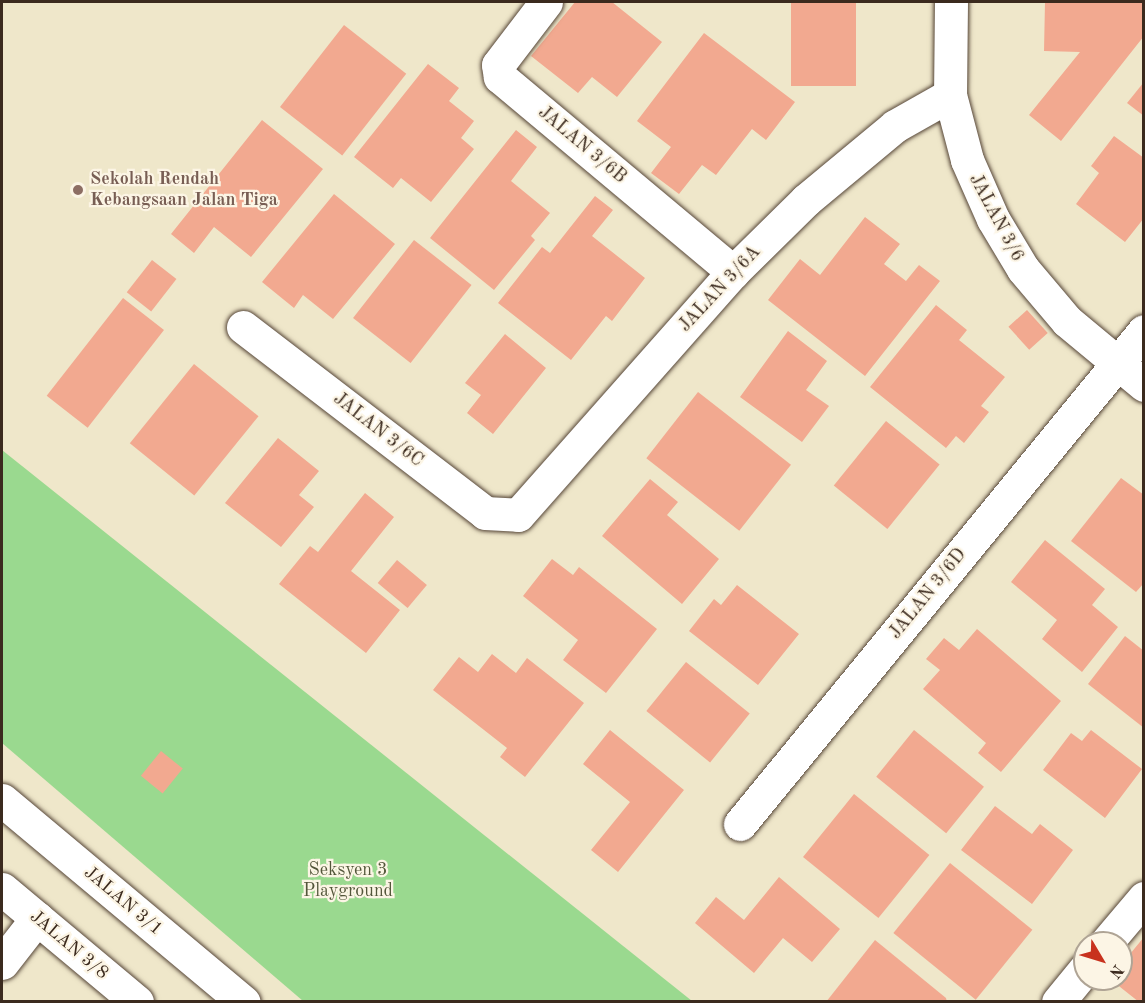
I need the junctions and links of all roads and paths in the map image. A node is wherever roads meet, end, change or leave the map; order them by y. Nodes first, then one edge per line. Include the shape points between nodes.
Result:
1 (546, 2) edge
2 (951, 2) edge
3 (950, 95) junction
4 (733, 272) junction
5 (243, 327) dead end
6 (1143, 331) edge
7 (1116, 364) junction
8 (1143, 385) edge
9 (518, 515) joint
10 (2, 800) edge
11 (740, 824) dead end
12 (2, 889) edge
13 (1143, 898) edge
14 (37, 918) junction
15 (1116, 931) edge
16 (2, 963) edge
17 (1073, 984) edge
18 (136, 1002) edge
19 (244, 1002) edge
20 (1058, 1002) edge

1 - 4 street, JALAN 3/6B via 498,65 500,77
2 - 3 street, JALAN 3/6
3 - 4 street, JALAN 3/6A via 895,126 806,200
3 - 7 street, JALAN 3/6 via 967,160 993,219 1023,269 1067,321
4 - 9 street, JALAN 3/6A
5 - 9 street, JALAN 3/6C via 485,513
6 - 7 street, JALAN 3/6D
7 - 8 street, JALAN 3/6
7 - 11 street, JALAN 3/6D
10 - 19 street, JALAN 3/1
12 - 14 street, JALAN 3/8
13 - 15 street
14 - 16 street
14 - 18 street, JALAN 3/8
17 - 20 street

